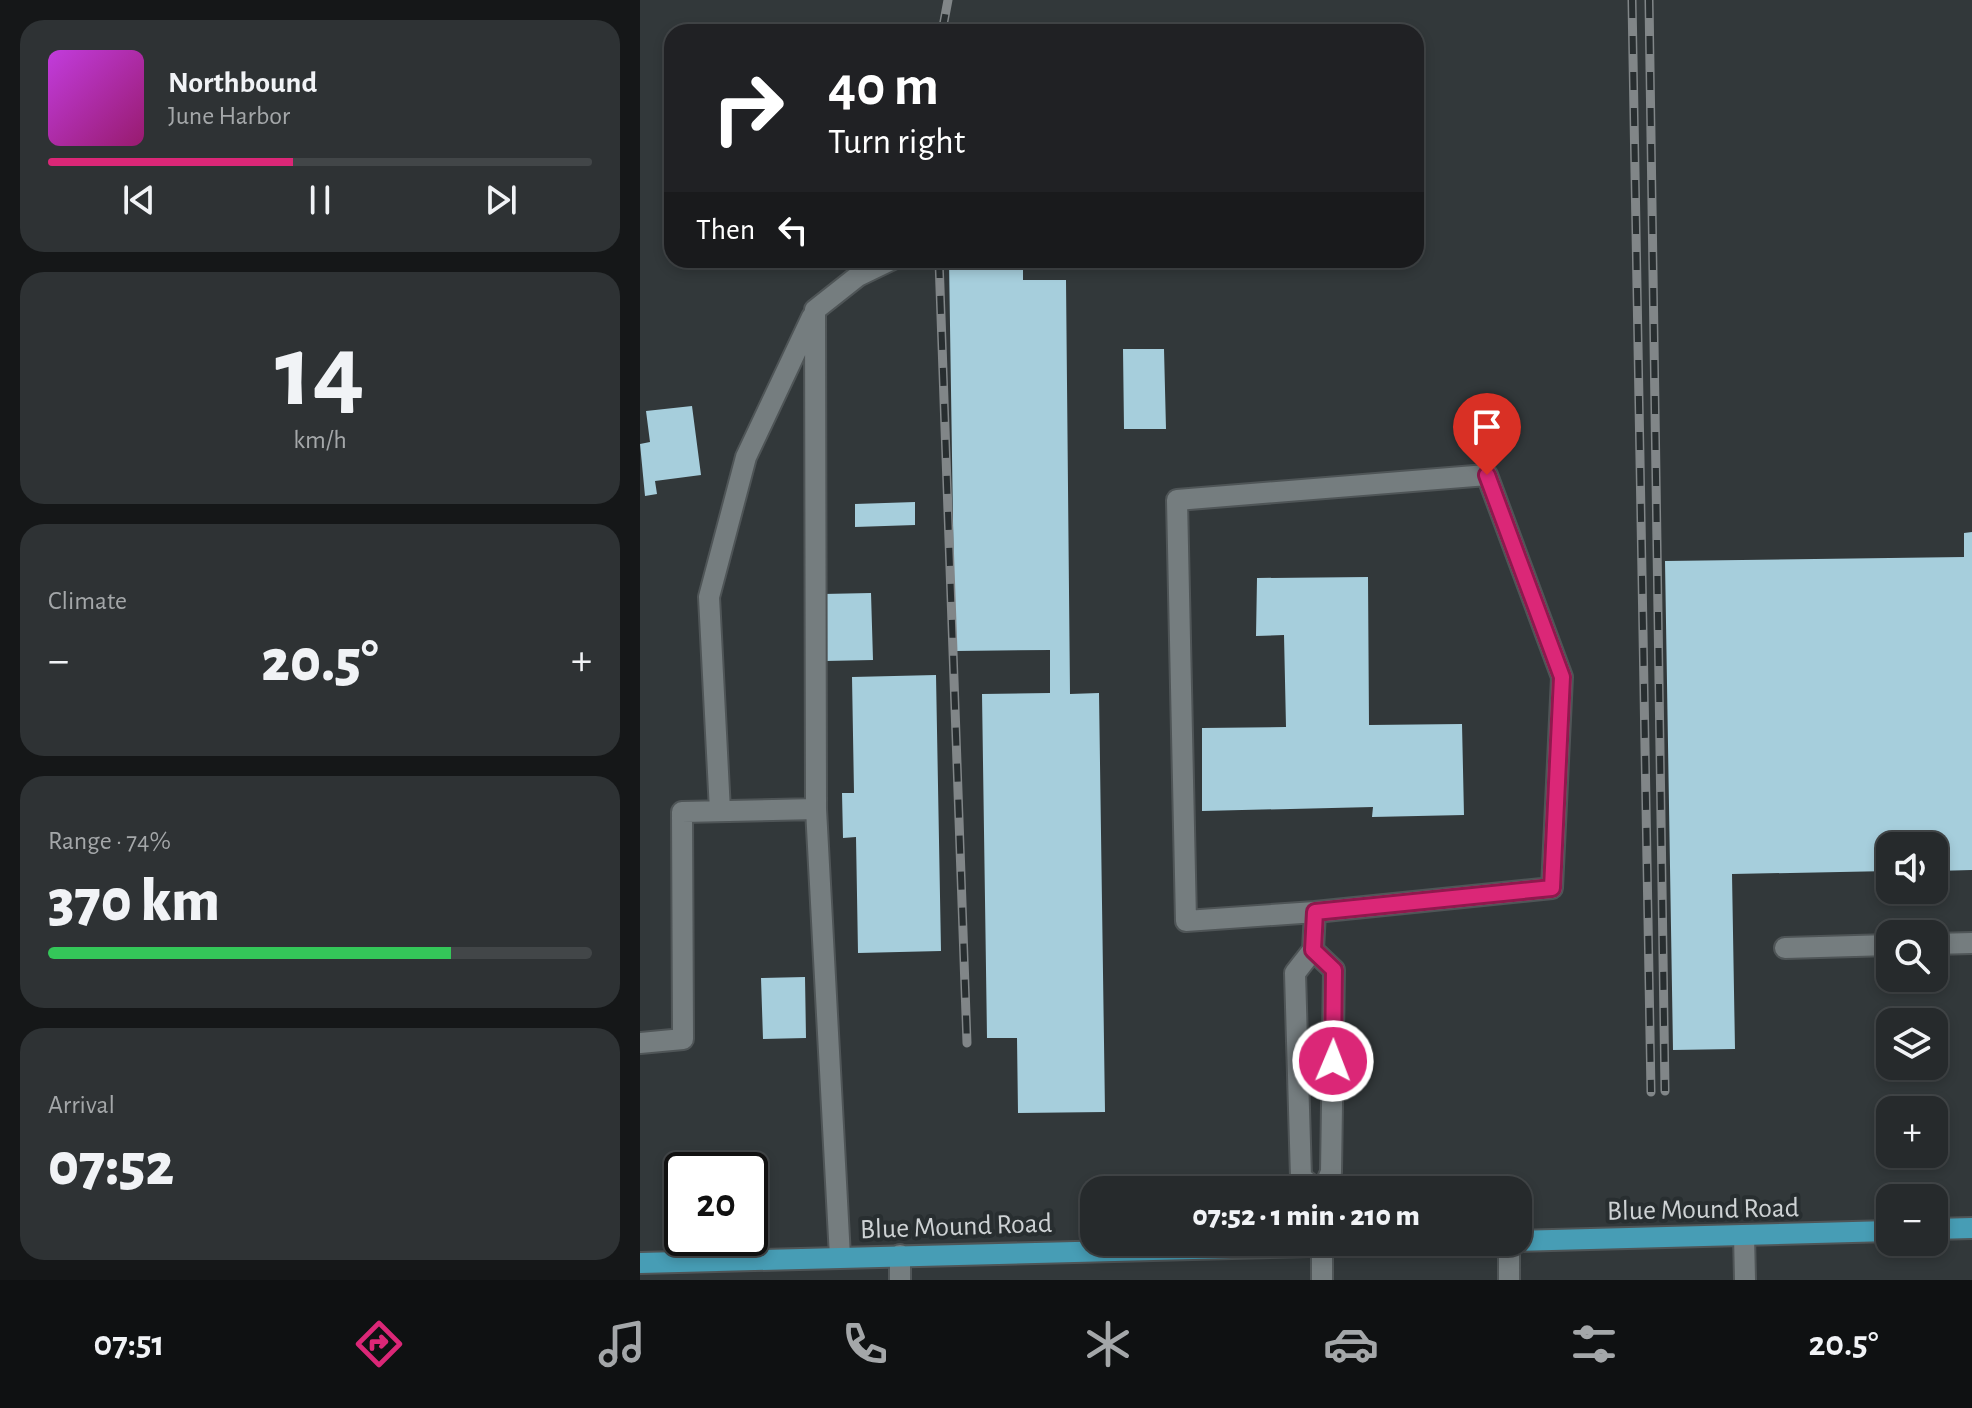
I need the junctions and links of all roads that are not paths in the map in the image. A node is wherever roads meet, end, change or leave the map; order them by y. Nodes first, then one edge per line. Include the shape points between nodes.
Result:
1 (874, 268) edge
2 (815, 310) junction
3 (816, 809) junction
4 (720, 811) junction
5 (1315, 912) junction
6 (1972, 943) edge
7 (1948, 944) edge
8 (1876, 945) edge
9 (1785, 948) dead end
10 (1313, 950) junction
11 (640, 1043) edge
12 (1301, 1176) edge
13 (1329, 1176) edge
14 (1972, 1228) edge
15 (1948, 1229) edge
16 (1876, 1231) edge
17 (1744, 1235) junction
18 (1532, 1241) edge
19 (1080, 1250) edge
20 (900, 1255) junction
21 (1322, 1256) edge
22 (1509, 1256) edge
23 (840, 1257) junction
24 (640, 1263) edge
25 (900, 1280) edge
26 (1322, 1280) edge
27 (1509, 1280) edge
28 (1745, 1280) edge

1 - 2 street
2 - 3 street
2 - 4 street via 746,457 709,597
3 - 4 street
3 - 23 street
4 - 11 street via 682,812 683,1039
5 - 5 street via 1552,888 1562,677 1487,475 1177,500 1186,921
5 - 10 street
6 - 7 street
8 - 9 street
10 - 12 street via 1295,973
10 - 13 street via 1334,970
14 - 15 main road
16 - 17 main road, Blue Mound Road
17 - 18 main road, Blue Mound Road
17 - 28 street
19 - 20 main road, Blue Mound Road
20 - 23 main road, Blue Mound Road
20 - 25 street
21 - 26 street
22 - 27 street
23 - 24 main road, Blue Mound Road

